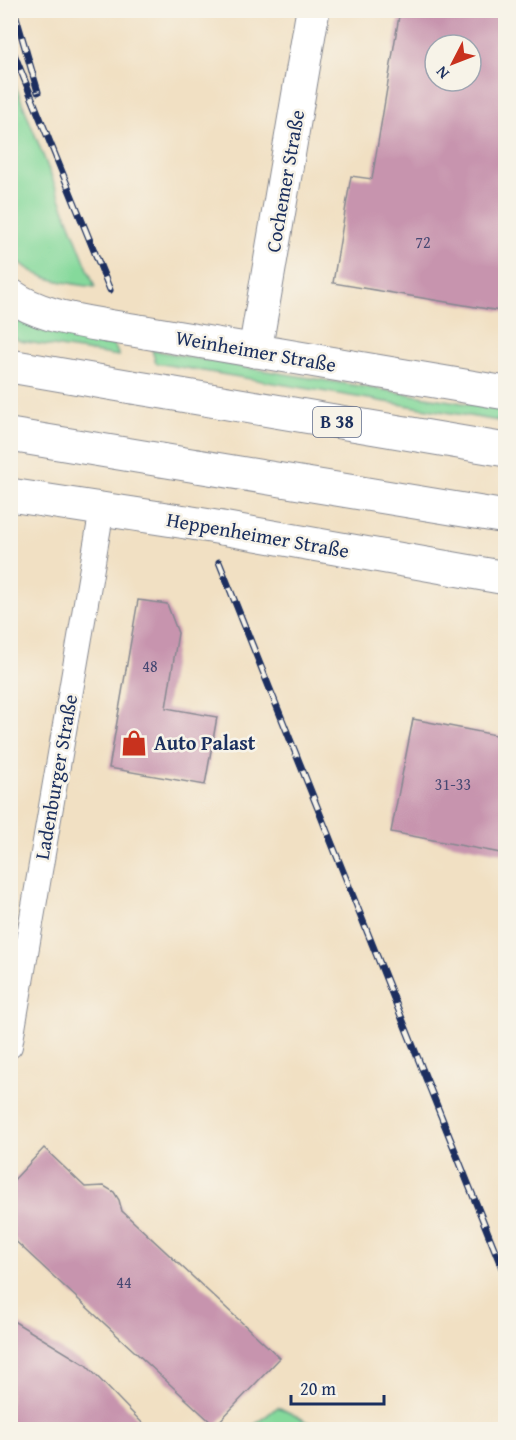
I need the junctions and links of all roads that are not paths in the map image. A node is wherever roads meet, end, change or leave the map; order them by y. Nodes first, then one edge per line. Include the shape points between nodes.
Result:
1 (313, 10) edge
2 (10, 295) edge
3 (255, 351) junction
4 (10, 366) edge
5 (506, 393) edge
6 (10, 435) edge
7 (506, 450) edge
8 (10, 495) edge
9 (102, 509) junction
10 (506, 517) edge
11 (506, 578) edge
12 (10, 1046) edge

1 - 3 main road, Cochemer Straße
2 - 3 main road, Weinheimer Straße, bridge via 68,319
3 - 5 main road, Weinheimer Straße
4 - 7 main road, B 38, bridge
6 - 10 main road, bridge
8 - 9 main road, Heppenheimer Straße
9 - 11 main road, Heppenheimer Straße, bridge
9 - 12 street, Ladenburger Straße

